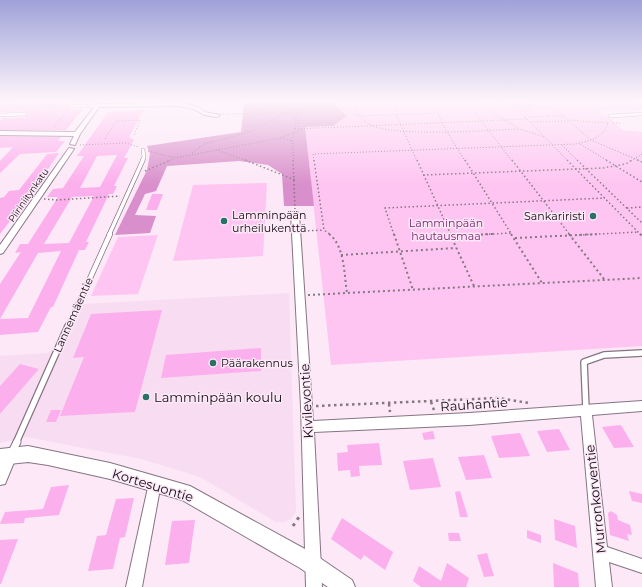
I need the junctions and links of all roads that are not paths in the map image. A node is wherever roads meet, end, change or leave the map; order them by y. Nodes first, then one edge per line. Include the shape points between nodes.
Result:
1 (80, 129) edge
2 (1, 134) edge
3 (76, 134) junction
4 (143, 150) road end
5 (295, 214) dead end
6 (0, 251) edge
7 (642, 353) edge
8 (642, 406) edge
9 (586, 410) junction
10 (308, 428) junction
11 (6, 456) edge
12 (0, 478) edge
13 (155, 483) junction
14 (601, 552) junction
15 (314, 566) junction
16 (642, 566) edge
17 (134, 587) edge
18 (314, 587) edge
19 (345, 587) edge
20 (604, 587) edge

1 - 3 street, Piiriniitynkatu
2 - 3 street
3 - 6 street, Piiriniitynkatu via 74,146
4 - 11 lane, Lannemäentie via 144,157 127,196
5 - 10 street, Kivilevontie
7 - 9 lane via 601,355 584,362
8 - 9 street, Rauhantie
9 - 10 street, Rauhantie
9 - 14 street, Murronkorventie
10 - 15 street, Kivilevontie
11 - 12 street, Lannemäentie
11 - 13 street, Kortesuontie via 48,456
13 - 15 street, Kortesuontie via 199,498
13 - 17 street
14 - 16 street
14 - 20 street, Murronkorventie
15 - 18 street, Kivilevontie
15 - 19 street, Kortesuontie

